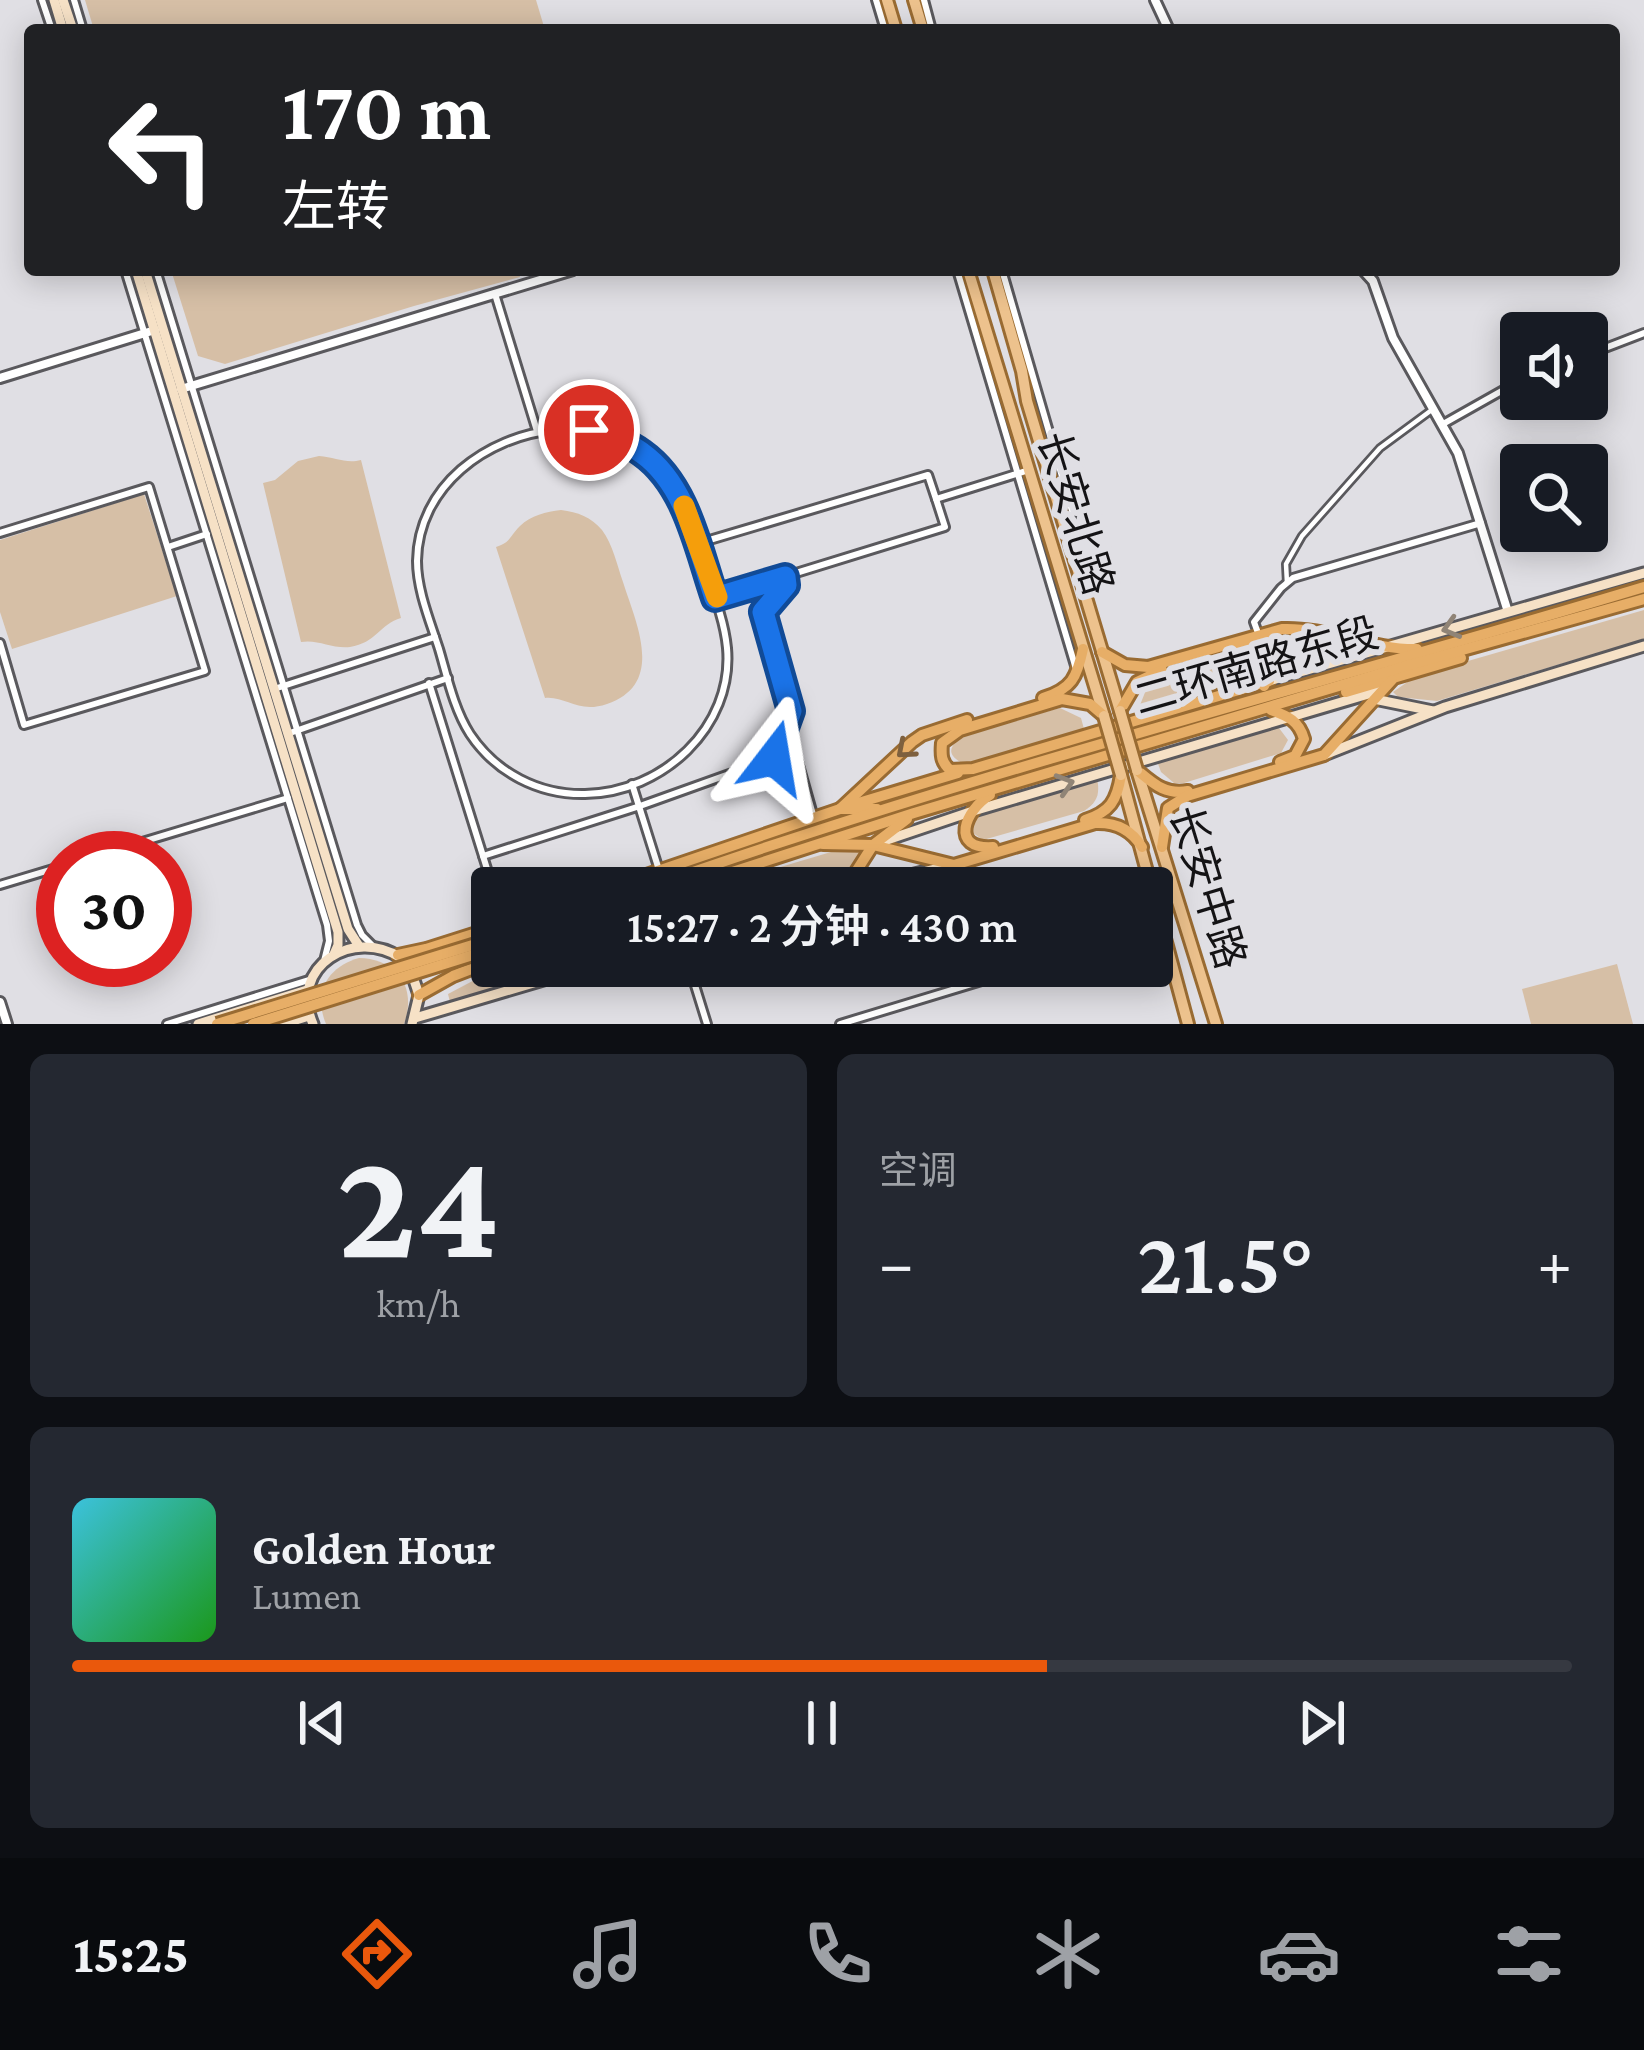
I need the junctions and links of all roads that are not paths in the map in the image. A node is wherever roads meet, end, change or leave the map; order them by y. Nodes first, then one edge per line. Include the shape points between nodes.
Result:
1 (128, 276) edge
2 (142, 276) edge
3 (158, 276) edge
4 (554, 276) edge
5 (959, 276) edge
6 (970, 276) edge
7 (995, 276) edge
8 (1004, 276) edge
9 (1368, 276) edge
10 (495, 294) junction
11 (154, 330) junction
12 (1644, 333) edge
13 (1608, 347) edge
14 (0, 378) edge
15 (182, 389) junction
16 (1500, 392) edge
17 (1433, 408) junction
18 (1443, 424) junction
19 (537, 431) junction
20 (1024, 471) junction
21 (936, 500) junction
22 (1481, 523) junction
23 (0, 533) edge
24 (212, 533) junction
25 (1068, 536) junction
26 (696, 544) junction
27 (168, 547) junction
28 (1644, 573) edge
29 (785, 577) junction
30 (1287, 583) junction
31 (1644, 587) edge
32 (715, 598) junction
33 (1644, 602) edge
34 (1508, 611) junction
35 (1258, 635) junction
36 (435, 637) junction
37 (0, 643) edge
38 (1384, 646) junction
39 (1644, 646) edge
40 (1083, 649) junction
41 (1433, 649) junction
42 (1467, 649) junction
43 (1102, 652) junction
44 (1439, 665) junction
45 (1078, 673) junction
46 (448, 678) junction
47 (1394, 678) junction
48 (1269, 681) junction
49 (428, 683) junction
50 (279, 687) junction
51 (1373, 695) junction
52 (1244, 704) junction
53 (1271, 710) junction
54 (1120, 712) junction
55 (1433, 712) junction
56 (1104, 716) junction
57 (1288, 717) junction
58 (292, 732) junction
59 (1324, 755) junction
60 (774, 758) junction
61 (973, 769) junction
62 (1137, 770) junction
63 (1121, 775) junction
64 (632, 784) junction
65 (1008, 785) junction
66 (293, 797) junction
67 (640, 806) junction
68 (840, 809) junction
69 (886, 809) junction
70 (914, 812) junction
71 (970, 812) junction
72 (814, 818) junction
73 (179, 831) edge
74 (814, 844) junction
75 (873, 845) junction
76 (1142, 847) junction
77 (1162, 847) junction
78 (483, 856) junction
79 (737, 856) junction
80 (954, 865) junction
81 (486, 867) edge
82 (658, 867) edge
83 (668, 867) edge
84 (699, 867) edge
85 (706, 867) edge
86 (746, 867) edge
87 (859, 867) edge
88 (945, 867) edge
89 (1146, 867) edge
90 (36, 874) edge
91 (0, 885) edge
92 (471, 935) edge
93 (471, 945) edge
94 (359, 946) junction
95 (381, 949) junction
96 (334, 954) junction
97 (398, 955) junction
98 (471, 957) edge
99 (323, 964) junction
100 (471, 970) edge
101 (1173, 978) edge
102 (312, 979) junction
103 (523, 987) edge
104 (695, 987) edge
105 (962, 987) edge
106 (307, 990) junction
107 (418, 995) junction
108 (0, 1002) edge
109 (311, 1020) edge
110 (413, 1021) edge
111 (7, 1024) edge
112 (167, 1024) edge
113 (198, 1024) edge
114 (217, 1024) edge
115 (253, 1024) edge
116 (283, 1024) edge
117 (706, 1024) edge
118 (840, 1024) edge
119 (1188, 1024) edge
120 (1216, 1024) edge

1 - 11 street
2 - 11 main road
3 - 15 street
4 - 10 street
5 - 20 street
6 - 20 main road, 长安北路
7 - 25 main road, 长安北路
8 - 25 street via 1072,511
9 - 17 street
10 - 15 street
10 - 19 street
11 - 14 street
11 - 15 main road
11 - 24 street
12 - 13 street
15 - 24 main road
15 - 50 main road
16 - 18 street
17 - 18 street
17 - 30 street via 1380,448 1302,536 1286,564
18 - 22 street
19 - 26 street via 589,430 646,455 682,501
19 - 36 street via 476,457 430,508 417,561
20 - 21 street
20 - 40 main road, 长安北路
20 - 45 street
21 - 26 street via 928,475
21 - 29 street via 945,527
22 - 30 street
22 - 34 street
23 - 27 street via 149,487
24 - 27 street
24 - 66 main road
25 - 43 main road, 长安北路
26 - 32 street
27 - 37 street via 205,671 24,725
28 - 34 main road
29 - 32 street
29 - 60 street via 763,612 791,711
30 - 35 street via 1254,622
31 - 41 highway, 二环南路东段
32 - 64 street via 728,650 714,716 686,755
33 - 42 highway, 二环南路东段
33 - 44 highway
34 -> 38 main road
35 - 38 highway via 1296,628
35 - 43 highway via 1148,667
36 - 46 street
36 - 50 street
38 - 41 highway
38 - 48 main road
39 - 55 main road
40 - 45 highway
40 - 56 main road, 长安北路
41 - 52 highway, 二环南路东段
42 - 44 highway
42 - 53 highway, 二环南路东段
43 - 54 main road, 长安北路
44 - 47 highway
45 -> 68 highway via 1052,695 922,735
46 - 49 street
46 - 64 street via 469,732 514,776 551,792 589,795
47 - 51 highway
47 - 53 highway
48 - 52 highway
48 - 54 highway via 1270,653 1248,645 1150,674
48 - 61 highway
49 - 58 street
49 - 78 street
50 - 58 main road
51 - 55 main road
51 - 57 main road
51 - 59 highway
52 - 69 highway, 二环南路东段
53 - 57 highway
53 - 65 highway, 二环南路东段
54 - 62 main road, 长安北路, bridge
55 - 59 main road
56 - 61 highway via 1062,699 960,730 942,743 944,764
56 - 63 main road, 长安北路, bridge
57 - 62 highway via 1304,739 1287,760 1173,794
71 -> 57 main road
58 - 94 main road
58 - 95 street via 357,926
59 - 77 highway via 1177,801 1168,808
60 - 67 street
60 - 72 street via 797,758
61 - 68 highway
62 - 77 main road, 长安中路
63 - 71 highway via 1104,814 997,847 972,844
63 - 76 main road, 长安中路
64 - 67 street
65 - 70 highway, 二环南路东段
65 - 71 highway
66 - 73 street
66 - 96 main road via 338,932
66 - 99 street via 329,934
67 - 78 street
67 - 82 street
68 - 69 highway
68 - 72 highway
69 - 79 highway, 二环南路东段
70 - 74 highway, 二环南路东段
70 - 75 highway
71 - 75 main road
72 - 83 highway
74 - 75 highway
74 - 86 highway, 二环南路东段
75 - 80 highway
75 - 87 highway
76 - 80 highway via 1135,835 1095,823
76 - 89 main road, 长安中路
77 - 120 main road, 长安中路
78 - 81 street
79 - 84 highway
79 - 85 highway
80 - 88 main road
90 - 91 street
92 - 97 highway
93 - 114 highway, bridge
94 - 95 main road
94 - 96 main road
95 - 97 main road
96 - 99 main road
97 - 107 main road
98 - 115 highway, bridge
99 - 102 main road
100 - 107 highway
101 - 119 main road, 长安中路
102 - 106 main road
102 - 112 street
103 - 110 main road
104 - 117 street
105 - 118 street
106 - 109 main road
106 - 113 main road
107 - 110 main road
108 - 111 street
109 - 116 main road

